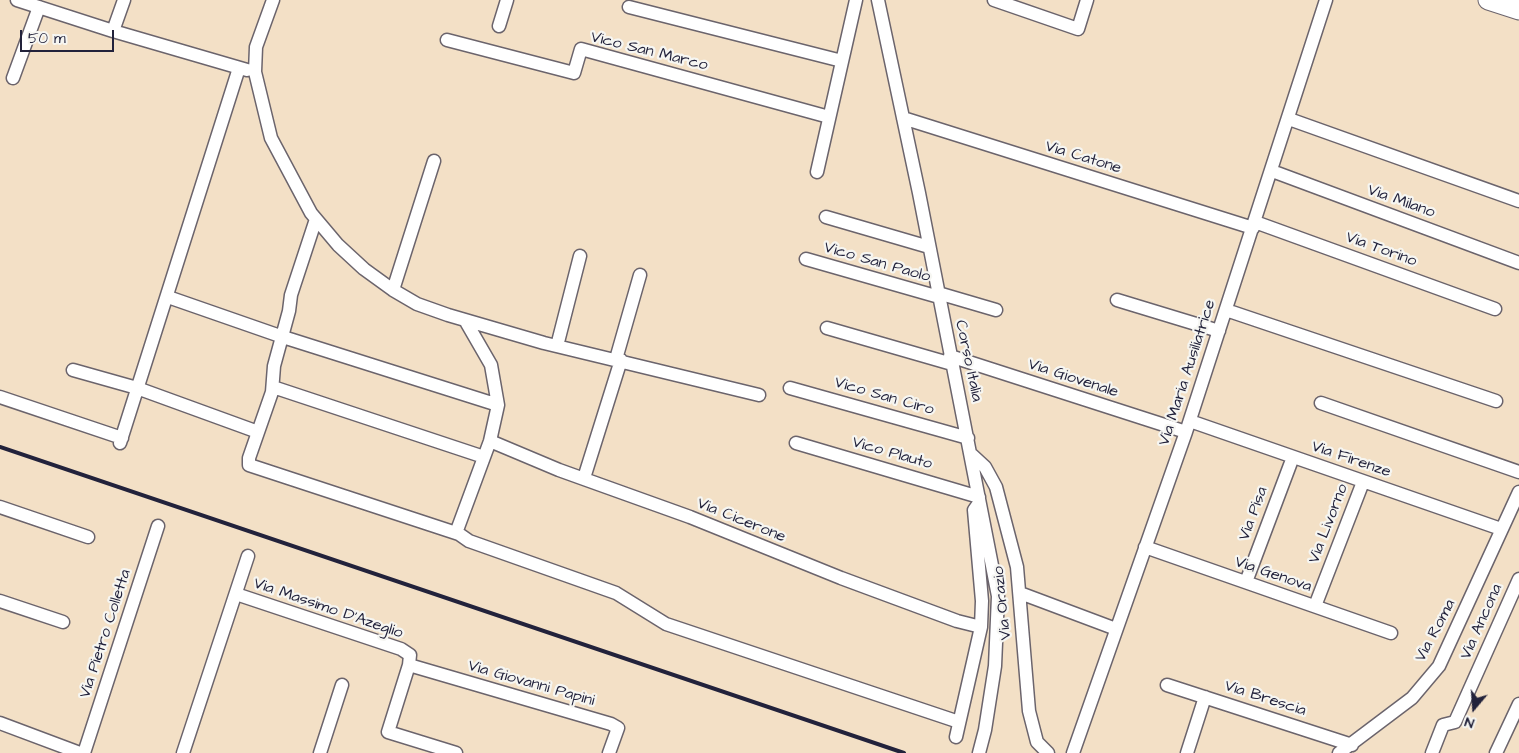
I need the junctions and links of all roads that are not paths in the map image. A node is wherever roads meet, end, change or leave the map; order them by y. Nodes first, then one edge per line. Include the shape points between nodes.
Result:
1 (18, 0) edge
2 (124, 0) edge
3 (273, 0) edge
4 (507, 0) edge
5 (856, 0) edge
6 (878, 0) edge
7 (994, 0) edge
8 (1087, 0) edge
9 (1326, 0) edge
10 (1491, 0) edge
11 (43, 5) edge
12 (629, 7) dead end
13 (1519, 10) edge
14 (499, 26) dead end
15 (113, 31) junction
16 (448, 40) dead end
17 (842, 61) junction
18 (240, 68) junction
19 (255, 72) junction
20 (13, 78) dead end
21 (829, 116) junction
22 (903, 118) junction
23 (1289, 120) junction
24 (434, 161) dead end
25 (1272, 171) junction
26 (817, 172) dead end
27 (1519, 201) edge
28 (826, 217) dead end
29 (316, 219) junction
30 (1254, 225) junction
31 (929, 247) junction
32 (580, 256) dead end
33 (806, 259) dead end
34 (1519, 263) edge
35 (640, 275) dead end
36 (393, 290) junction
37 (939, 295) junction
38 (168, 297) junction
39 (1117, 300) dead end
40 (1495, 309) dead end
41 (996, 310) dead end
42 (1226, 310) junction
43 (465, 320) junction
44 (827, 328) dead end
45 (1219, 331) junction
46 (283, 337) junction
47 (557, 346) junction
48 (619, 359) junction
49 (951, 360) junction
50 (73, 370) dead end
51 (273, 387) junction
52 (137, 388) junction
53 (790, 388) dead end
54 (759, 395) dead end
55 (0, 397) edge
56 (1496, 401) dead end
57 (1321, 403) dead end
58 (498, 405) junction
59 (1188, 426) junction
60 (258, 432) junction
61 (968, 438) junction
62 (490, 441) junction
63 (796, 442) dead end
64 (972, 455) junction
65 (484, 457) junction
66 (1292, 457) junction
67 (1519, 472) edge
68 (584, 478) junction
69 (1363, 482) junction
70 (1519, 492) edge
71 (980, 499) junction
72 (0, 506) edge
73 (158, 526) dead end
74 (1501, 529) junction
75 (456, 533) junction
76 (88, 537) dead end
77 (1145, 547) junction
78 (248, 556) dead end
79 (1519, 579) edge
80 (1246, 582) junction
81 (1020, 593) junction
82 (236, 594) junction
83 (0, 601) edge
84 (1315, 606) junction
85 (63, 622) dead end
86 (981, 627) junction
87 (1116, 629) junction
88 (1391, 633) dead end
89 (409, 660) junction
90 (1167, 684) dead end
91 (342, 685) dead end
92 (1205, 697) junction
93 (1519, 704) edge
94 (959, 722) junction
95 (0, 723) edge
96 (956, 737) dead end
97 (1352, 745) junction
98 (80, 753) edge
99 (84, 753) edge
100 (183, 753) edge
101 (320, 753) edge
102 (456, 753) edge
103 (609, 753) edge
104 (978, 753) edge
105 (1048, 753) edge
106 (1073, 753) edge
107 (1187, 753) edge
108 (1339, 753) edge
109 (1432, 753) edge
110 (1496, 753) edge

1 - 11 street
2 - 15 street
3 - 19 street via 256,47
4 - 14 street
5 - 17 street
6 - 22 street, Corso Italia
7 - 8 street via 1078,29
9 - 23 street, Via Maria Ausiliatrice
10 - 13 street
11 - 15 street
11 - 20 street
12 - 17 street
15 - 18 street
16 - 21 street, Vico San Marco via 574,73 581,49
17 - 21 street
18 - 19 street
18 - 38 street
19 - 29 street via 271,138
21 - 26 street
22 - 30 street, Via Catone
22 - 31 street, Corso Italia
23 - 25 street, Via Maria Ausiliatrice
23 - 27 street
24 - 36 street
25 - 30 street, Via Maria Ausiliatrice
25 - 34 street, Via Milano
28 - 31 street
29 - 36 street via 364,269
29 - 46 street via 301,260
30 - 40 street, Via Torino
30 - 42 street, Via Maria Ausiliatrice
31 - 37 street, Corso Italia
32 - 47 street
33 - 37 street, Vico San Paolo
35 - 48 street
36 - 43 street via 417,304
37 - 41 street, Vico San Paolo
37 - 49 street, Corso Italia
38 - 46 street
38 - 52 street
39 - 45 street
42 - 45 street, Via Maria Ausiliatrice
42 - 56 street
43 - 47 street
43 - 58 street via 492,364
44 - 49 street, Via Giovenale
45 - 59 street, Via Maria Ausiliatrice
46 - 51 street via 274,366
46 - 58 street
47 - 48 street
48 - 54 street
48 - 68 street
49 - 59 street, Via Giovenale
49 - 61 street, Corso Italia
50 - 52 street
51 - 60 street
51 - 65 street
52 - 55 street via 121,441
52 - 60 street
53 - 61 street, Vico San Ciro
57 - 67 street
58 - 62 street
59 - 66 street, Via Firenze
59 - 77 street, Via Maria Ausiliatrice
60 - 75 street via 249,466
61 - 64 street, Corso Italia
62 - 65 street
62 - 68 street, Via Cicerone
63 - 71 street, Vico Plauto
64 - 71 street, Corso Italia
64 - 81 street, Via Orazio via 985,467 996,487 1017,567
65 - 75 street
66 - 69 street, Via Firenze
66 - 80 street, Via Pisa
68 - 86 street, Via Cicerone via 841,578
69 - 74 street, Via Firenze
69 - 84 street, Via Livorno
70 - 74 street, Via Roma
71 - 86 street via 974,510 982,601
71 - 104 street, Corso Italia via 998,596 996,666
72 - 76 street
73 - 99 street, Via Pietro Colletta
74 - 97 street, Via Roma via 1439,666 1412,698
75 - 94 street via 469,541 616,593 666,624
77 - 80 street, Via Genova
77 - 87 street, Via Maria Ausiliatrice
78 - 82 street, Via Massimo D'Azeglio
79 - 109 street, Via Ancona via 1455,722 1443,725
80 - 84 street, Via Genova
81 - 87 street
81 - 105 street, Via Orazio via 1028,711 1037,742
82 - 89 street, Via Massimo D'Azeglio via 402,649
82 - 100 street, Via Massimo D'Azeglio
83 - 85 street
84 - 88 street, Via Genova
86 - 94 street
87 - 106 street, Via Maria Ausiliatrice
89 - 102 street via 388,732
89 - 103 street, Via Giovanni Papini via 611,724 618,728
90 - 92 street, Via Brescia
91 - 101 street
92 - 97 street, Via Brescia
92 - 107 street
93 - 110 street
94 - 96 street
95 - 98 street
97 - 108 street, Via Roma

